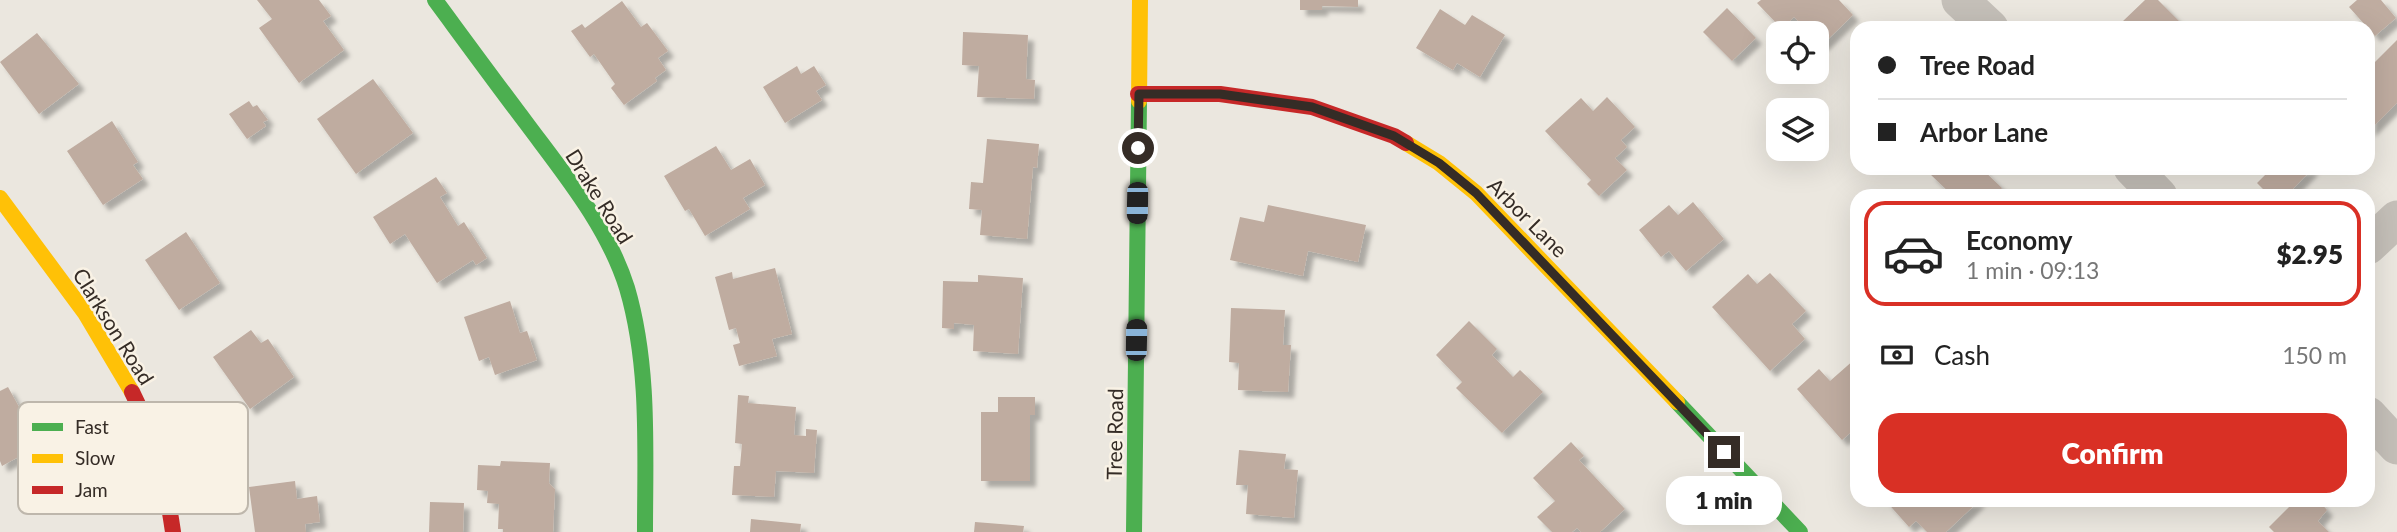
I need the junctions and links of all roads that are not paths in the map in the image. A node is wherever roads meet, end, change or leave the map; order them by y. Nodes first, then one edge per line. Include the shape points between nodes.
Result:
1 (435, 0) edge
2 (1140, 0) edge
3 (1960, 0) edge
4 (1982, 21) edge
5 (1139, 94) junction
6 (2139, 175) edge
7 (2152, 189) edge
8 (0, 198) edge
9 (2397, 219) edge
10 (2375, 239) edge
11 (137, 402) edge
12 (2375, 422) edge
13 (2397, 446) edge
14 (170, 514) edge
15 (173, 532) edge
16 (645, 532) edge
17 (1134, 532) edge
18 (1800, 532) edge

1 - 16 street, Drake Road via 584,203 610,246 626,286 638,332
2 - 5 street, Tree Road
3 - 4 street
5 - 17 street, Tree Road
5 - 18 street, Arbor Lane via 1220,94 1312,107 1394,136 1439,163 1535,252
6 - 7 street
8 - 11 street, Clarkson Road via 66,285
9 - 10 street
12 - 13 street
14 - 15 street, Clarkson Road

